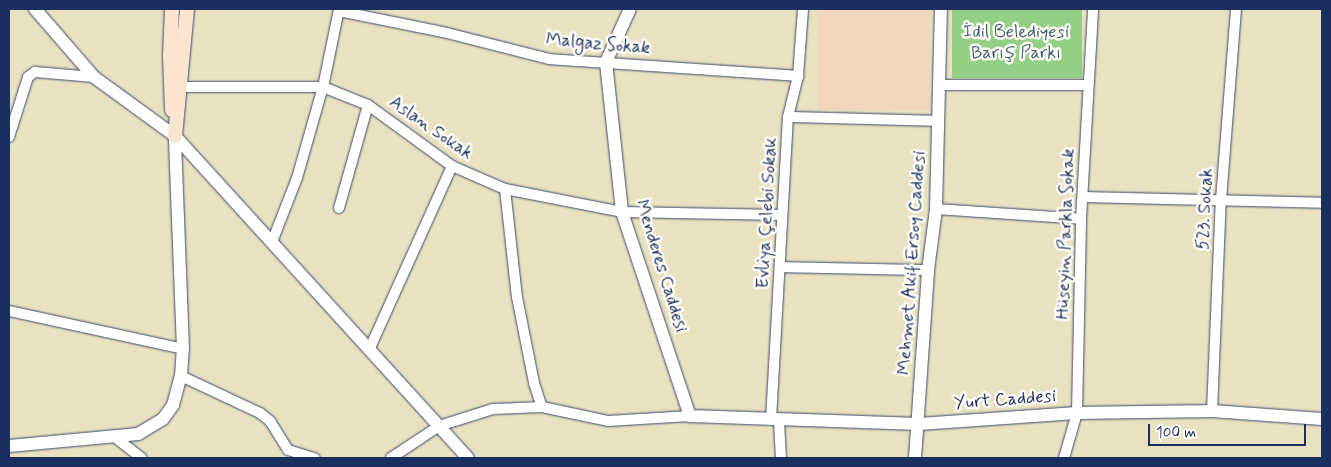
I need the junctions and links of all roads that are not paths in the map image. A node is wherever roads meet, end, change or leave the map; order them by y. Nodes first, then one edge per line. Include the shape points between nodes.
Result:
1 (35, 9) edge
2 (172, 9) edge
3 (187, 9) edge
4 (630, 9) edge
5 (803, 9) edge
6 (941, 9) edge
7 (1093, 9) edge
8 (1236, 9) edge
9 (339, 10) edge
10 (606, 62) junction
11 (798, 76) junction
12 (94, 77) junction
13 (938, 85) junction
14 (1088, 85) junction
15 (182, 87) junction
16 (323, 87) junction
17 (368, 105) junction
18 (788, 117) junction
19 (936, 121) junction
20 (174, 136) junction
21 (9, 137) edge
22 (452, 166) junction
23 (505, 189) junction
24 (1083, 197) junction
25 (1221, 200) junction
26 (1322, 203) edge
27 (339, 208) dead end
28 (936, 209) junction
29 (622, 212) junction
30 (782, 214) junction
31 (1081, 219) junction
32 (272, 242) junction
33 (781, 267) junction
34 (928, 270) junction
35 (9, 311) edge
36 (183, 349) junction
37 (369, 350) junction
38 (181, 376) junction
39 (542, 407) junction
40 (1212, 411) junction
41 (1077, 413) junction
42 (690, 416) junction
43 (1322, 419) edge
44 (775, 421) junction
45 (919, 424) junction
46 (439, 426) junction
47 (116, 438) junction
48 (9, 446) edge
49 (142, 458) edge
50 (315, 458) edge
51 (391, 458) edge
52 (468, 458) edge
53 (781, 458) edge
54 (914, 458) edge
55 (1064, 458) edge

1 - 12 street
2 - 20 main road via 170,56
3 - 15 main road
4 - 10 street
5 - 11 street, Evliya Çelebi Sokak
6 - 13 street, Mehmet Akif Ersoy Caddesi
7 - 14 street, Hüseyin Parkla Sokak
8 - 25 street, 523. Sokak
9 - 10 street, Malgaz Sokak via 549,59
9 - 16 street
10 - 11 street, Malgaz Sokak
10 - 29 street, Menderes Caddesi
11 - 18 street, Evliya Çelebi Sokak
12 - 20 street
12 - 21 street via 35,72 28,77
13 - 14 street
13 - 19 street, Mehmet Akif Ersoy Caddesi
14 - 24 street, Hüseyin Parkla Sokak
15 - 16 street, Aslan Sokak
15 - 20 main road
16 - 17 street, Aslan Sokak
16 - 32 street via 297,178
17 - 22 street, Aslan Sokak
17 - 27 street
18 - 19 street
18 - 30 street, Evliya Çelebi Sokak
19 - 28 street, Mehmet Akif Ersoy Caddesi
20 - 32 street
20 - 36 street
22 - 23 street, Aslan Sokak
22 - 37 street
23 - 29 street, Aslan Sokak
23 - 39 street via 517,297
24 - 25 street
24 - 31 street, Hüseyin Parkla Sokak
25 - 26 street
25 - 40 street, 523. Sokak
28 - 31 street
28 - 34 street, Mehmet Akif Ersoy Caddesi
29 - 30 street, Aslan Sokak
29 - 42 street, Menderes Caddesi
30 - 33 street, Evliya Çelebi Sokak
31 - 41 street, Hüseyin Parkla Sokak
32 - 37 street
33 - 34 street
33 - 44 street, Evliya Çelebi Sokak
34 - 45 street, Mehmet Akif Ersoy Caddesi
35 - 36 street
36 - 38 street
37 - 46 street
38 - 47 street via 173,405 163,419 138,434
38 - 50 street via 260,413 270,421 288,450
39 - 42 street via 608,422
39 - 46 street via 493,408
40 - 41 street, Yurt Caddesi
40 - 43 street, Yurt Caddesi
41 - 45 street, Yurt Caddesi
41 - 55 street, Hüseyin Parkla Sokak
42 - 44 street, Yurt Caddesi
44 - 45 street, Yurt Caddesi
44 - 53 street, Evliya Çelebi Sokak
45 - 54 street, Mehmet Akif Ersoy Caddesi
46 - 51 street
46 - 52 street
47 - 48 street
47 - 49 street

